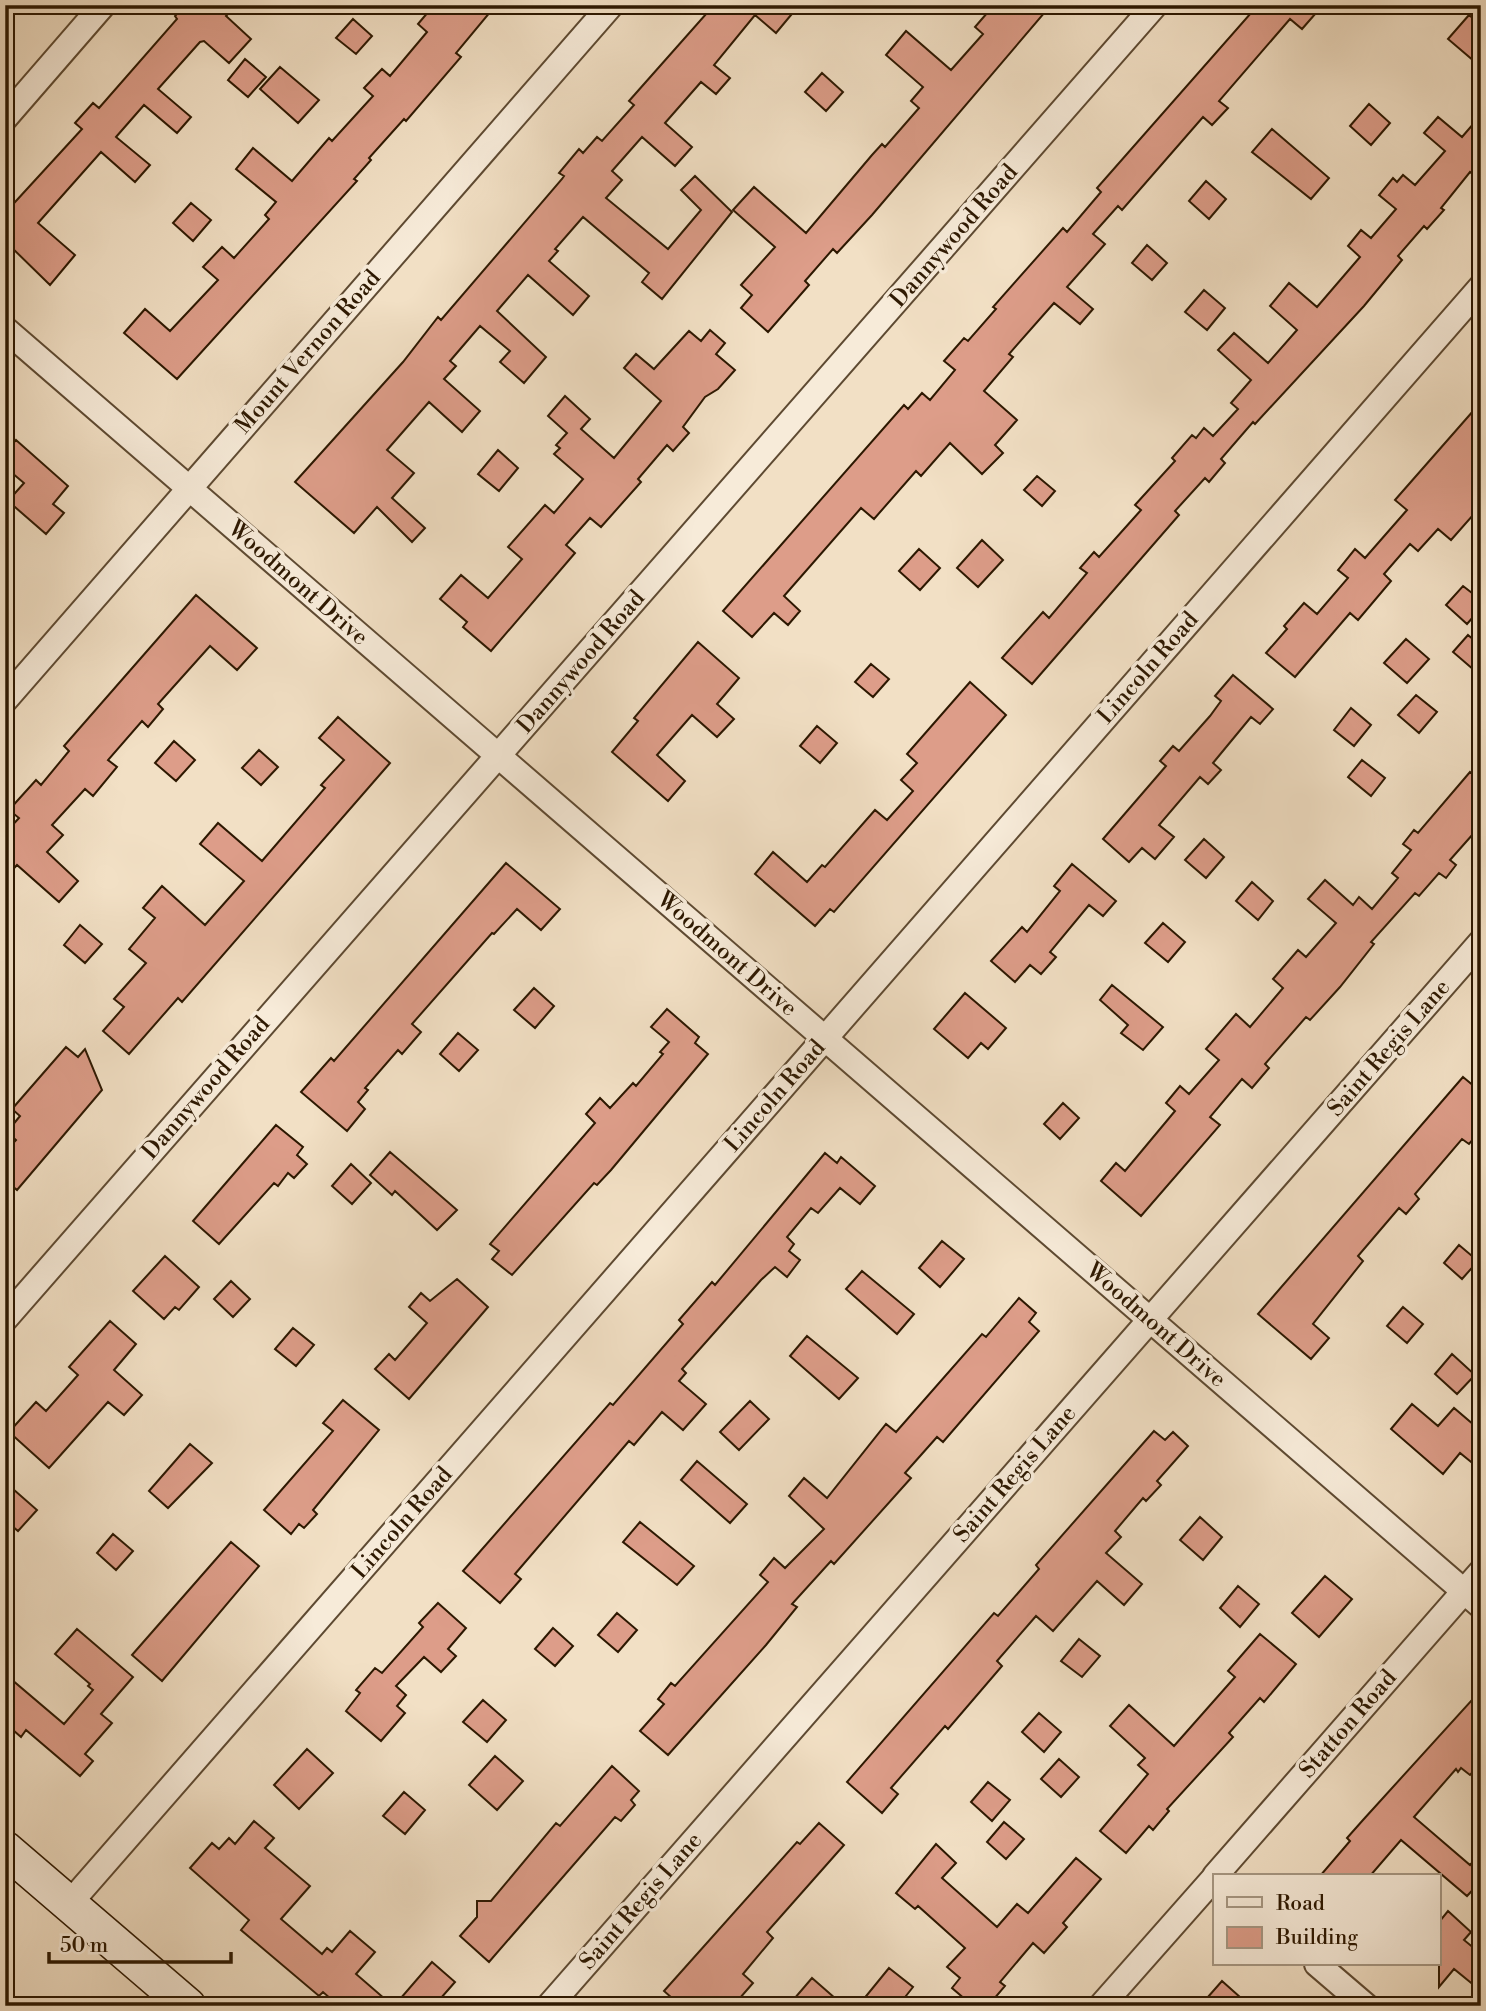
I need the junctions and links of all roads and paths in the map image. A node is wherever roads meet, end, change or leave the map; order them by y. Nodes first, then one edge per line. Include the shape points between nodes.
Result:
1 (103, 5) edge
2 (611, 5) edge
3 (1155, 5) edge
4 (5, 118) edge
5 (1481, 287) edge
6 (5, 329) edge
7 (189, 488) junction
8 (5, 700) edge
9 (498, 756) junction
10 (1481, 943) edge
11 (825, 1039) junction
12 (5, 1319) edge
13 (1151, 1320) junction
14 (1481, 1572) edge
15 (1472, 1599) edge
16 (5, 1849) edge
17 (1218, 1874) edge
18 (1213, 1879) edge
19 (69, 1904) junction
20 (1319, 1966) edge
21 (188, 2006) edge
22 (549, 2006) edge
23 (1101, 2006) edge
24 (1366, 2006) edge

1 - 4 street
2 - 7 street, Mount Vernon Road
3 - 9 street, Dannywood Road
5 - 11 street, Lincoln Road
6 - 7 street, Woodmont Drive
7 - 8 street, Mount Vernon Road
7 - 9 street, Woodmont Drive
9 - 11 street, Woodmont Drive
9 - 12 street, Dannywood Road
10 - 13 street, Saint Regis Lane
11 - 13 street, Woodmont Drive
11 - 19 street, Lincoln Road
13 - 15 street, Woodmont Drive
13 - 22 street, Saint Regis Lane
14 - 15 street, Statton Road
15 - 17 street, Statton Road
16 - 19 street
18 - 23 street, Statton Road
19 - 21 street
20 - 24 street

